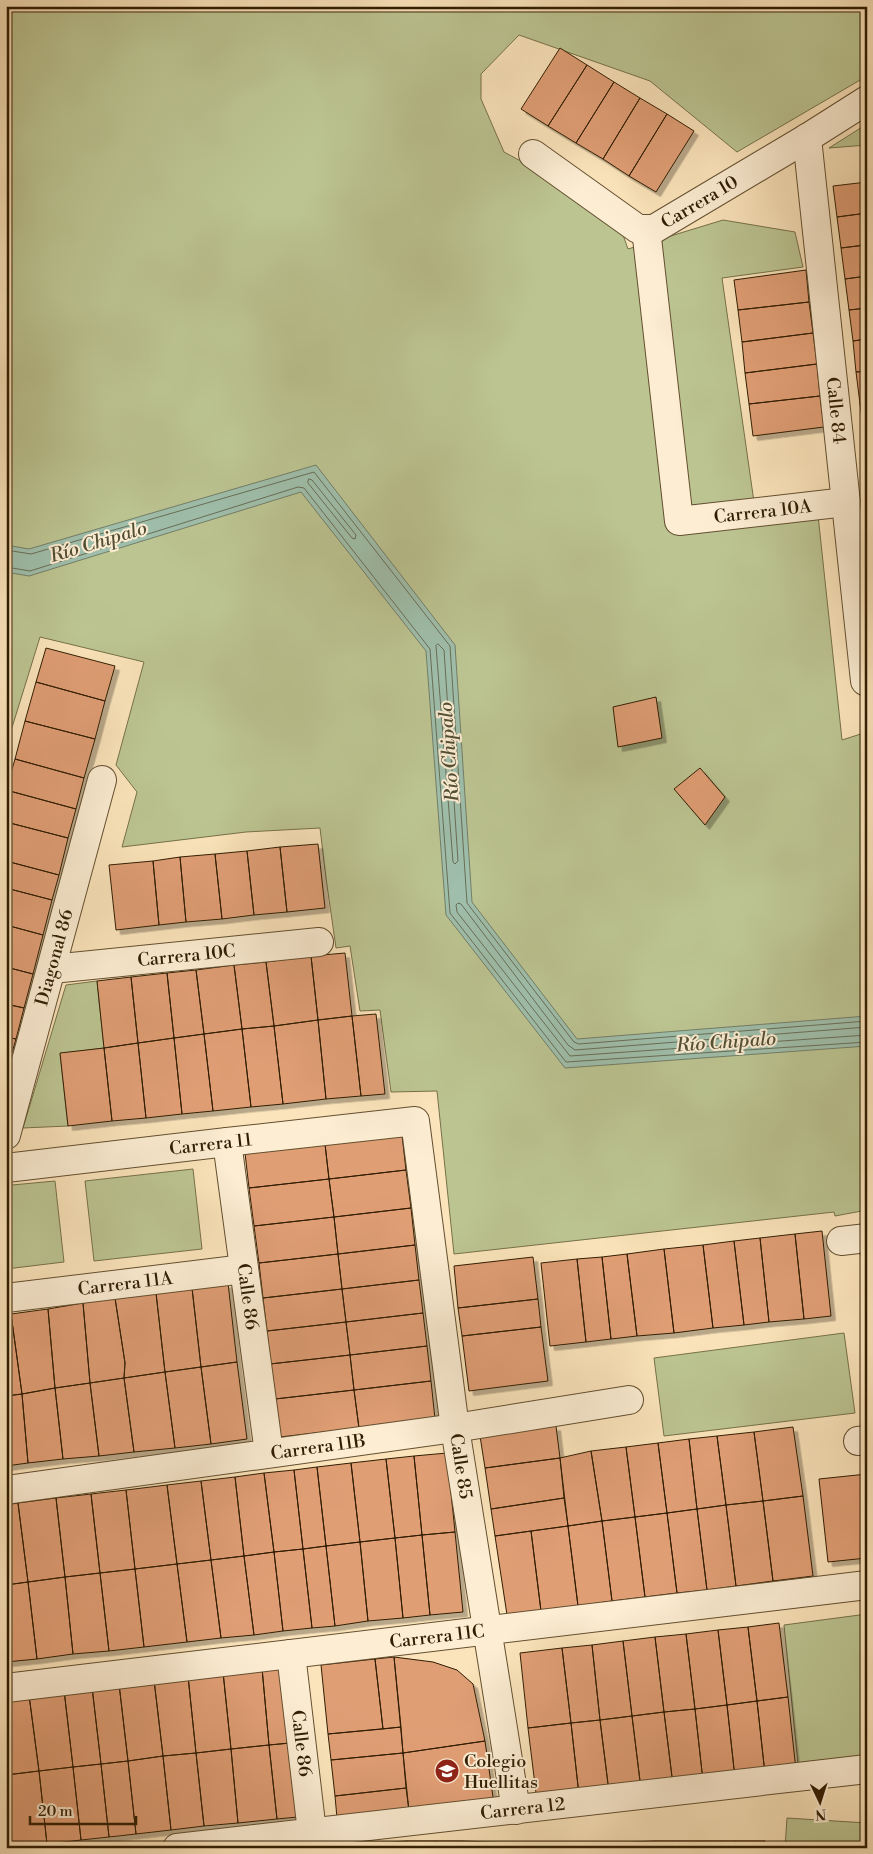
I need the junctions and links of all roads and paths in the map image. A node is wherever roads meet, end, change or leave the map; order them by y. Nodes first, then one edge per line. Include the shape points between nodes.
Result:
1 (867, 100) edge
2 (807, 138) junction
3 (533, 154) dead end
4 (646, 229) junction
5 (846, 502) junction
6 (866, 681) edge
7 (102, 780) dead end
8 (319, 942) dead end
9 (52, 969) junction
10 (414, 1122) joint
11 (6, 1135) edge
12 (226, 1142) junction
13 (6, 1168) edge
14 (244, 1269) junction
15 (6, 1298) edge
16 (629, 1400) dead end
17 (455, 1428) junction
18 (269, 1453) junction
19 (6, 1490) edge
20 (867, 1585) edge
21 (488, 1630) junction
22 (291, 1654) junction
23 (6, 1688) edge
24 (867, 1768) edge
25 (516, 1810) junction
26 (312, 1832) junction
27 (177, 1848) edge

1 - 2 street, Carrera 10
2 - 4 street, Carrera 10 via 654,229
2 - 5 street, Calle 84
3 - 4 street, Carrera 10 via 638,229
4 - 5 street, Carrera 10A via 679,521
5 - 6 street, Calle 84
7 - 9 street, Diagonal 86
8 - 9 street, Carrera 10C
9 - 11 street, Diagonal 86
10 - 12 street, Carrera 11
10 - 17 street, Calle 85
12 - 13 street, Carrera 11
12 - 14 street, Calle 86
14 - 15 street, Carrera 11A
14 - 18 street, Calle 86
16 - 17 street, Carrera 11B
17 - 18 street, Carrera 11B
17 - 21 street, Calle 85
18 - 19 street, Carrera 11B
20 - 21 street, Carrera 11C
21 - 22 street, Carrera 11C
21 - 25 street, Calle 85
22 - 23 street, Carrera 11C
22 - 26 street, Calle 86
24 - 25 street, Carrera 12
25 - 26 street, Carrera 12
26 - 27 street, Carrera 12

